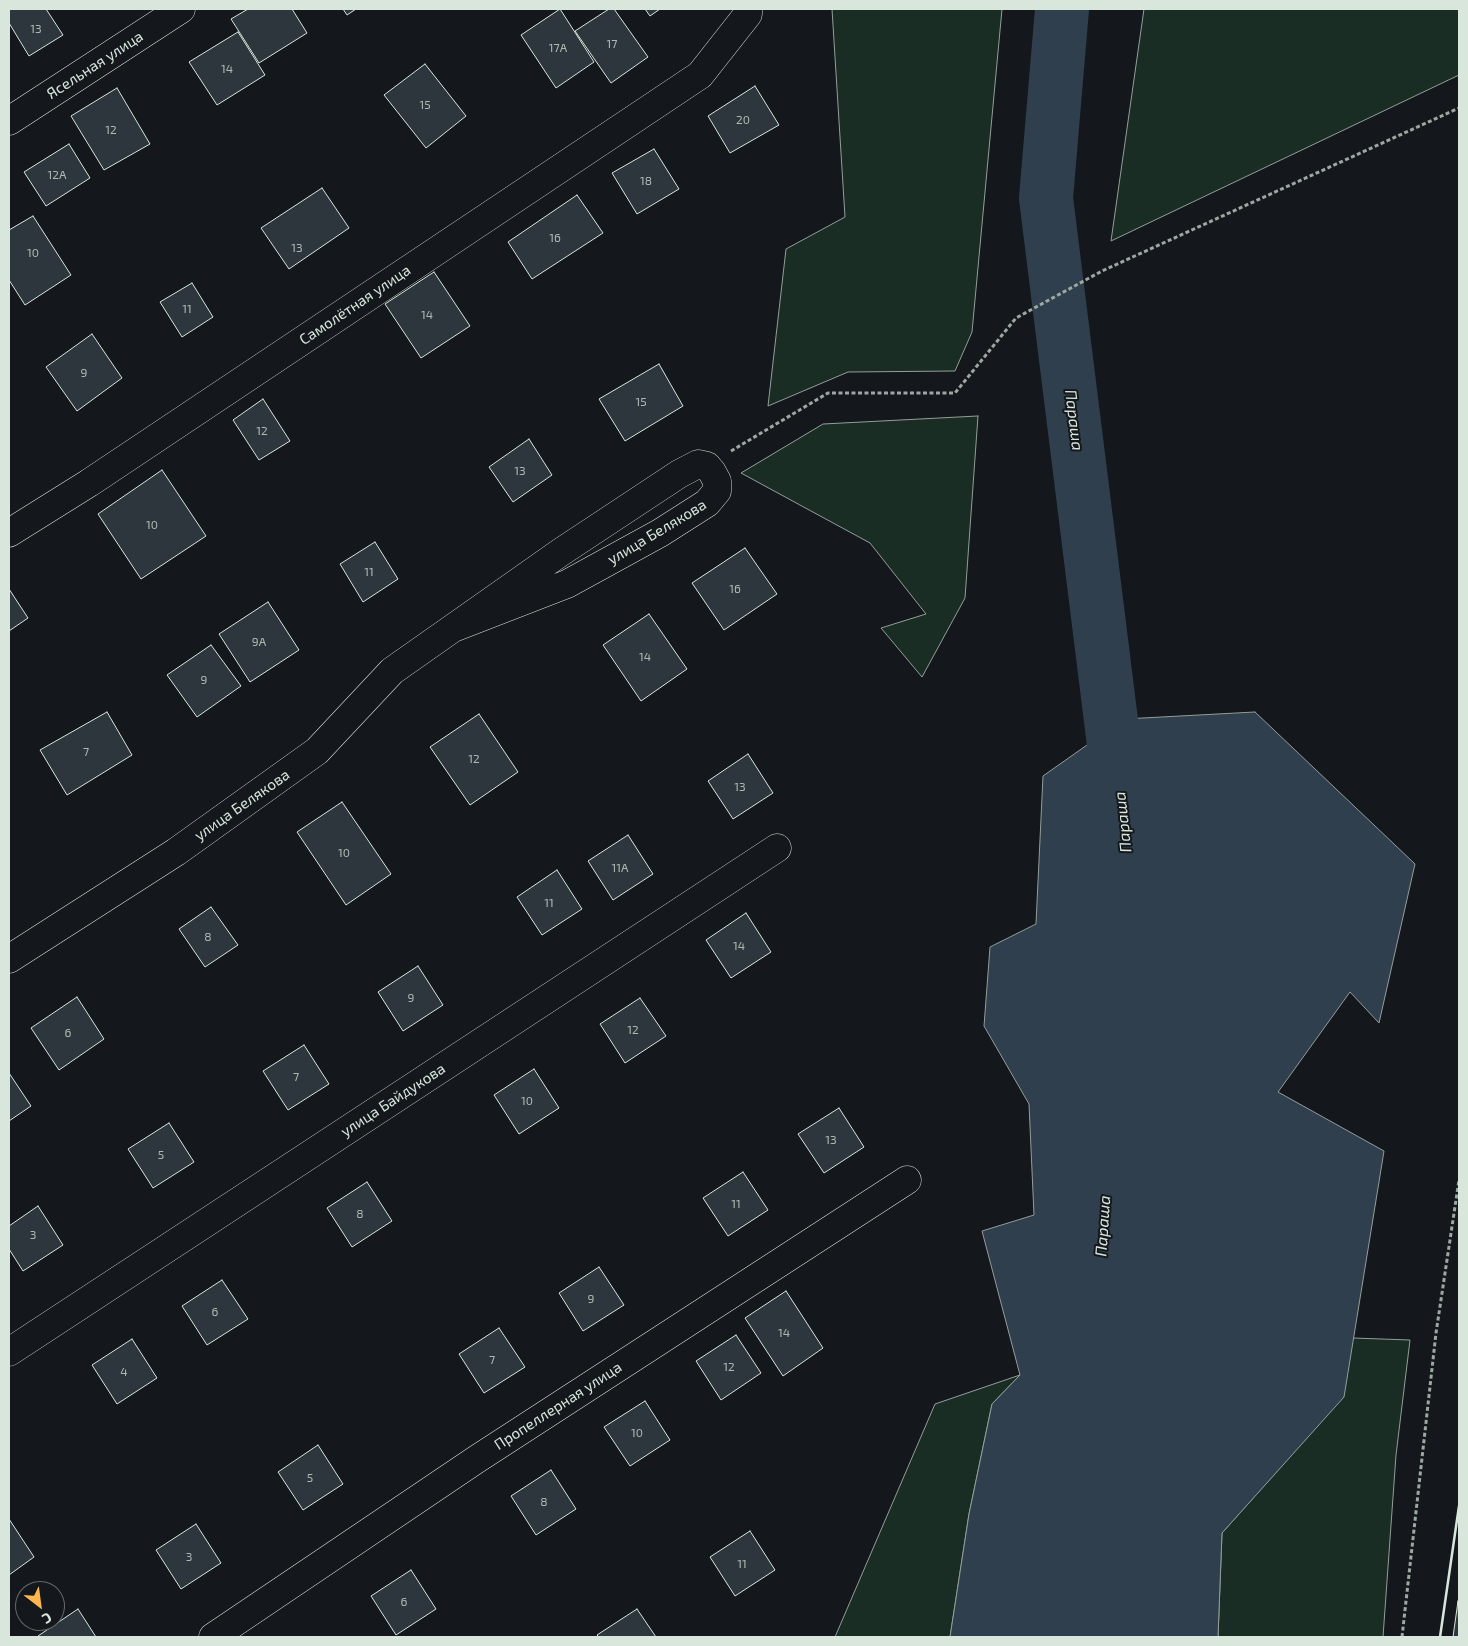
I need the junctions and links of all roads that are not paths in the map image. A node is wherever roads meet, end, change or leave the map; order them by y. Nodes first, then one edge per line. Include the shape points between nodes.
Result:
1 (181, 9) edge
2 (748, 9) edge
3 (9, 121) edge
4 (9, 533) edge
5 (456, 627) junction
6 (776, 848) dead end
7 (9, 959) edge
8 (907, 1180) dead end
9 (9, 1352) edge
10 (212, 1637) edge

1 - 3 street, Ясельная улица
2 - 4 street, Самолётная улица via 748,14 700,75
5 - 5 street, улица Белякова via 679,474 698,464 707,466 717,481 717,491 707,503 568,584
5 - 7 street, улица Белякова via 392,671 317,752 176,852
6 - 9 street, улица Байдукова
8 - 10 street, Пропеллерная улица via 476,1459

